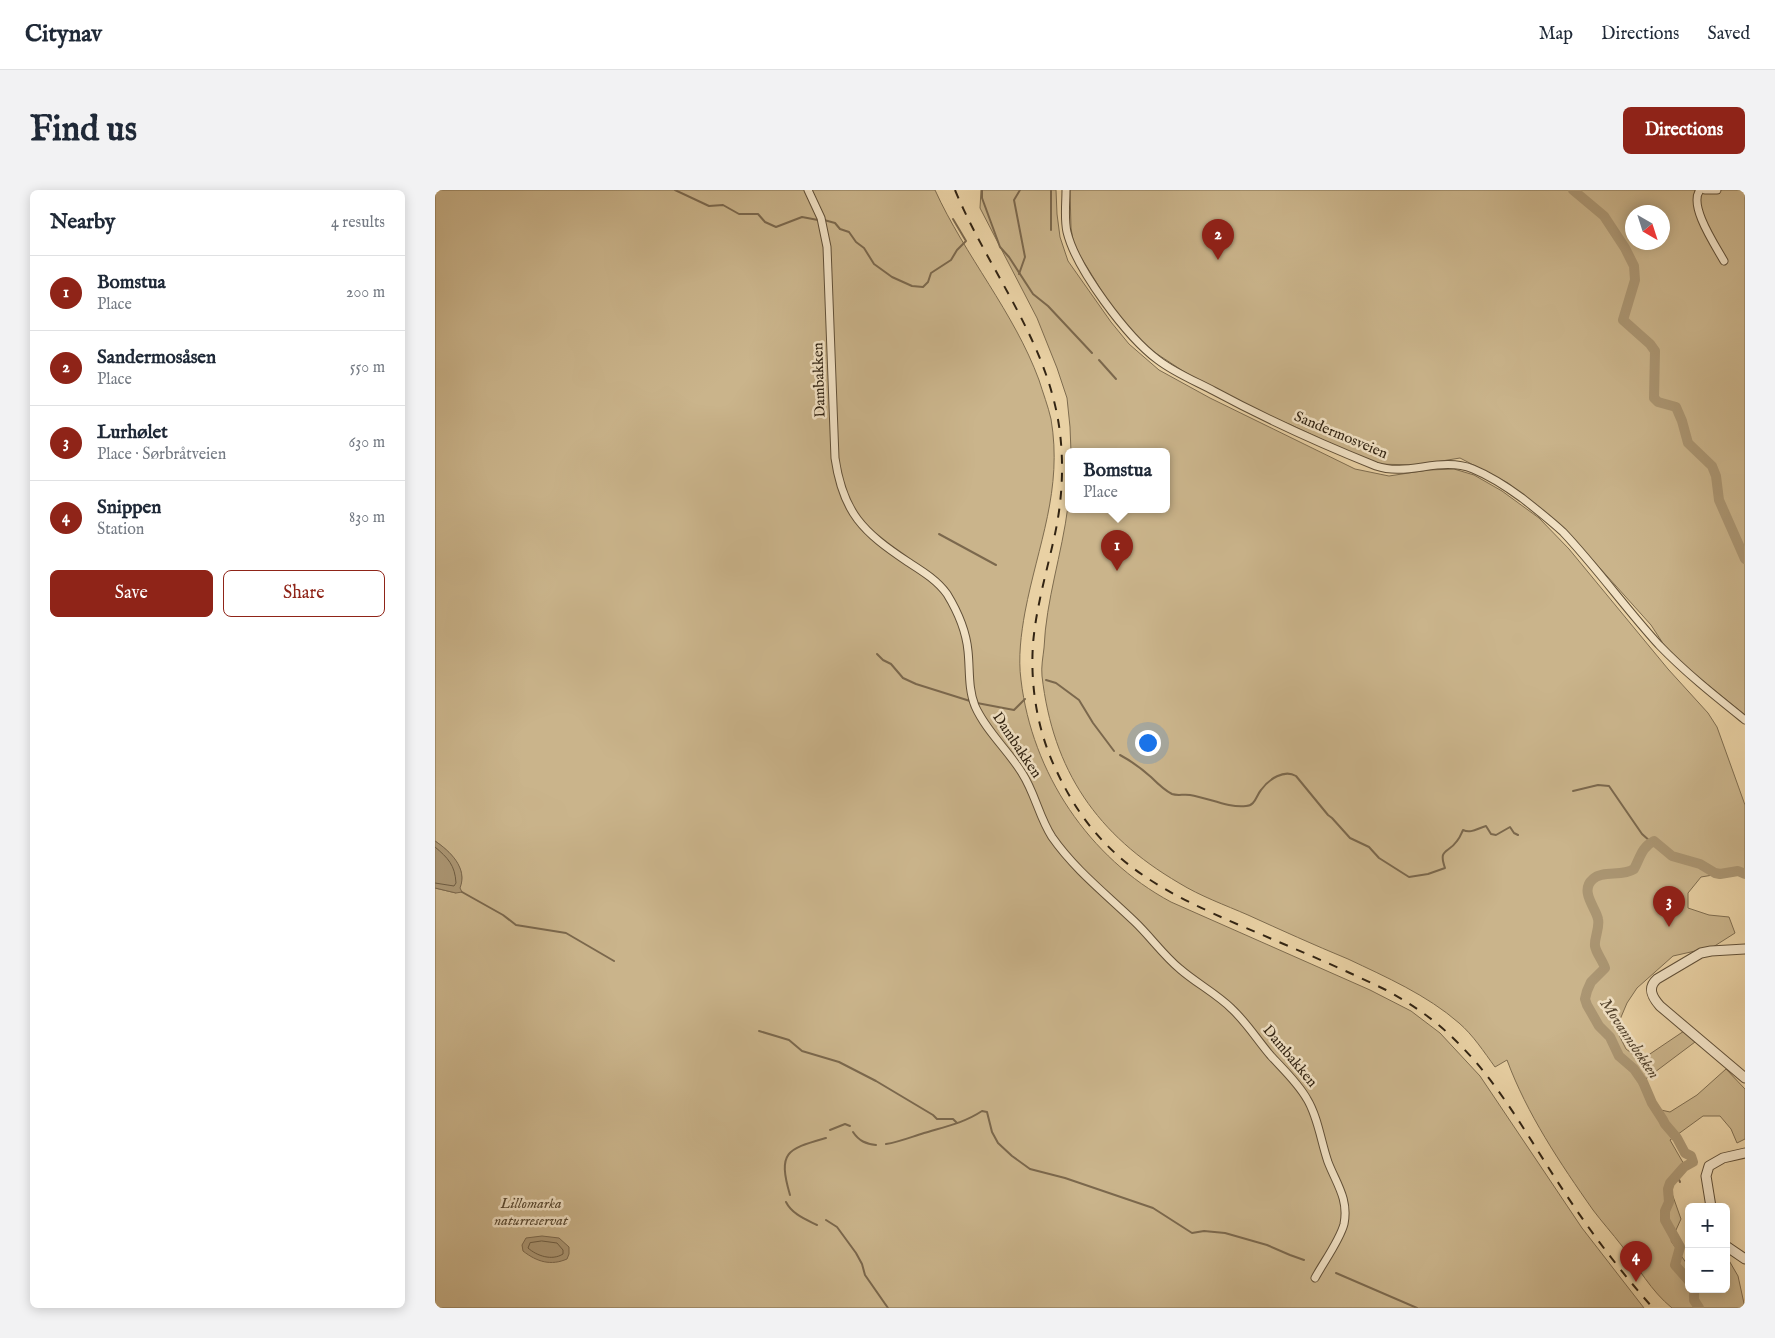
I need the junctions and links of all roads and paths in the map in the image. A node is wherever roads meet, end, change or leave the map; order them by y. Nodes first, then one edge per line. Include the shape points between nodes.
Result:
1 (808, 190) edge
2 (1066, 190) edge
3 (1700, 190) edge
4 (1705, 190) edge
5 (1717, 190) edge
6 (1724, 261) dead end
7 (1745, 720) edge
8 (1745, 949) edge
9 (1745, 1078) edge
10 (1745, 1153) edge
11 (1710, 1203) edge
12 (1729, 1248) edge
13 (1745, 1259) edge
14 (1315, 1278) dead end

1 - 14 street, Dambakken via 821,218 827,247 835,458 842,493 854,516 867,531 945,592 963,626 975,705 1022,772 1057,843 1088,879 1175,965 1232,1008 1307,1099 1342,1192 1344,1212 1341,1231
2 - 7 street, Sandermosveien via 1066,229 1071,245 1106,303 1134,339 1158,360 1269,419 1380,468 1399,470 1456,464 1481,473 1514,492 1563,533 1659,645 1690,676
3 - 6 street via 1696,195 1696,207
4 - 5 street
8 - 9 street via 1701,953 1657,979 1651,990 1660,1006
10 - 11 street via 1723,1158 1709,1166 1706,1176
12 - 13 street

